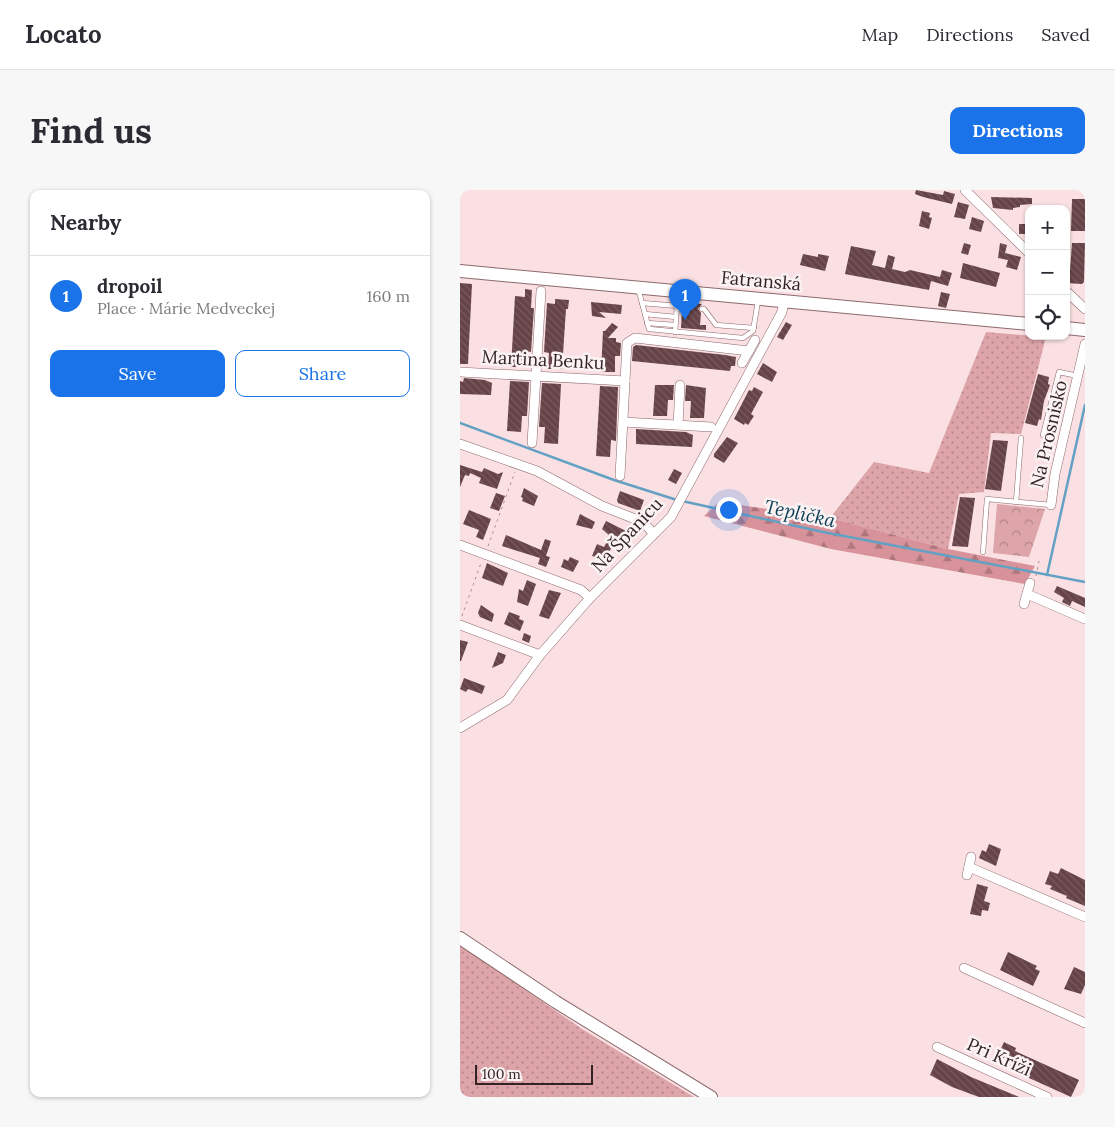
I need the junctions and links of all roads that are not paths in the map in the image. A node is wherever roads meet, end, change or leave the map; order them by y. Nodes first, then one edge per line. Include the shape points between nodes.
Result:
1 (966, 190) edge
2 (1026, 250) edge
3 (460, 272) edge
4 (638, 287) junction
5 (540, 291) dead end
6 (1070, 294) edge
7 (758, 299) junction
8 (784, 301) junction
9 (642, 303) junction
10 (677, 306) junction
11 (690, 307) dead end
12 (702, 308) dead end
13 (1085, 309) edge
14 (645, 314) junction
15 (676, 317) junction
16 (647, 323) junction
17 (1025, 324) edge
18 (675, 325) junction
19 (716, 325) junction
20 (754, 328) junction
21 (1070, 328) edge
22 (1085, 330) edge
23 (675, 332) junction
24 (715, 336) junction
25 (755, 340) dead end
26 (1085, 344) edge
27 (749, 351) junction
28 (742, 363) dead end
29 (460, 372) edge
30 (536, 376) junction
31 (1079, 376) junction
32 (625, 381) junction
33 (680, 385) dead end
34 (623, 422) junction
35 (678, 425) junction
36 (711, 427) dead end
37 (1043, 435) dead end
38 (1021, 438) dead end
39 (532, 443) dead end
40 (460, 444) edge
41 (620, 476) dead end
42 (1016, 502) junction
43 (1051, 504) joint
44 (654, 534) junction
45 (460, 545) edge
46 (983, 552) dead end
47 (1033, 581) road end
48 (1027, 594) junction
49 (590, 598) junction
50 (1024, 604) dead end
51 (1085, 619) edge
52 (460, 625) edge
53 (540, 655) junction
54 (460, 728) edge
55 (972, 857) dead end
56 (1085, 917) edge
57 (460, 938) edge
58 (964, 968) dead end
59 (1085, 1023) edge
60 (937, 1047) dead end
61 (711, 1097) edge
62 (1047, 1097) edge

1 - 2 street
3 - 4 main road, Fatranská
4 - 7 main road, Fatranská
4 - 9 lane
5 - 30 street
6 - 13 street
7 - 8 main road, Fatranská
7 - 20 lane
8 - 17 main road, Fatranská
8 - 44 street, Na Španicu via 782,312 680,502
9 - 10 lane
9 - 14 lane
10 - 11 lane
10 - 15 lane
12 - 19 lane
14 - 15 lane
14 - 16 lane
15 - 18 lane
16 - 18 lane
16 - 23 lane via 649,329
18 - 23 lane
19 - 20 lane
19 - 24 lane
20 - 24 lane via 749,336 743,338
21 - 22 main road
23 - 24 lane
25 - 27 street
26 - 31 street, Na Prosnisko
27 - 28 street
27 - 32 street via 630,339 627,342
29 - 30 street, Martina Benku
30 - 32 street, Martina Benku
30 - 39 street
31 - 37 lane via 1059,372
31 - 43 street, Na Prosnisko via 1055,474
32 - 34 street
33 - 35 street
34 - 35 street
34 - 41 street
35 - 36 street
38 - 42 lane
40 - 44 street via 538,471 602,506 643,522
42 - 43 lane, Na Prosnisko
42 - 46 lane, Na Prosnisko via 987,499
44 - 49 street, Na Španicu
45 - 49 street via 581,590
47 - 48 street
48 - 50 street
48 - 51 street
49 - 53 street, Na Španicu
52 - 53 street
53 - 54 street, Na Španicu via 507,700
55 - 56 street via 968,871
57 - 61 main road via 540,992
58 - 59 street
60 - 62 street, Pri Kríži

